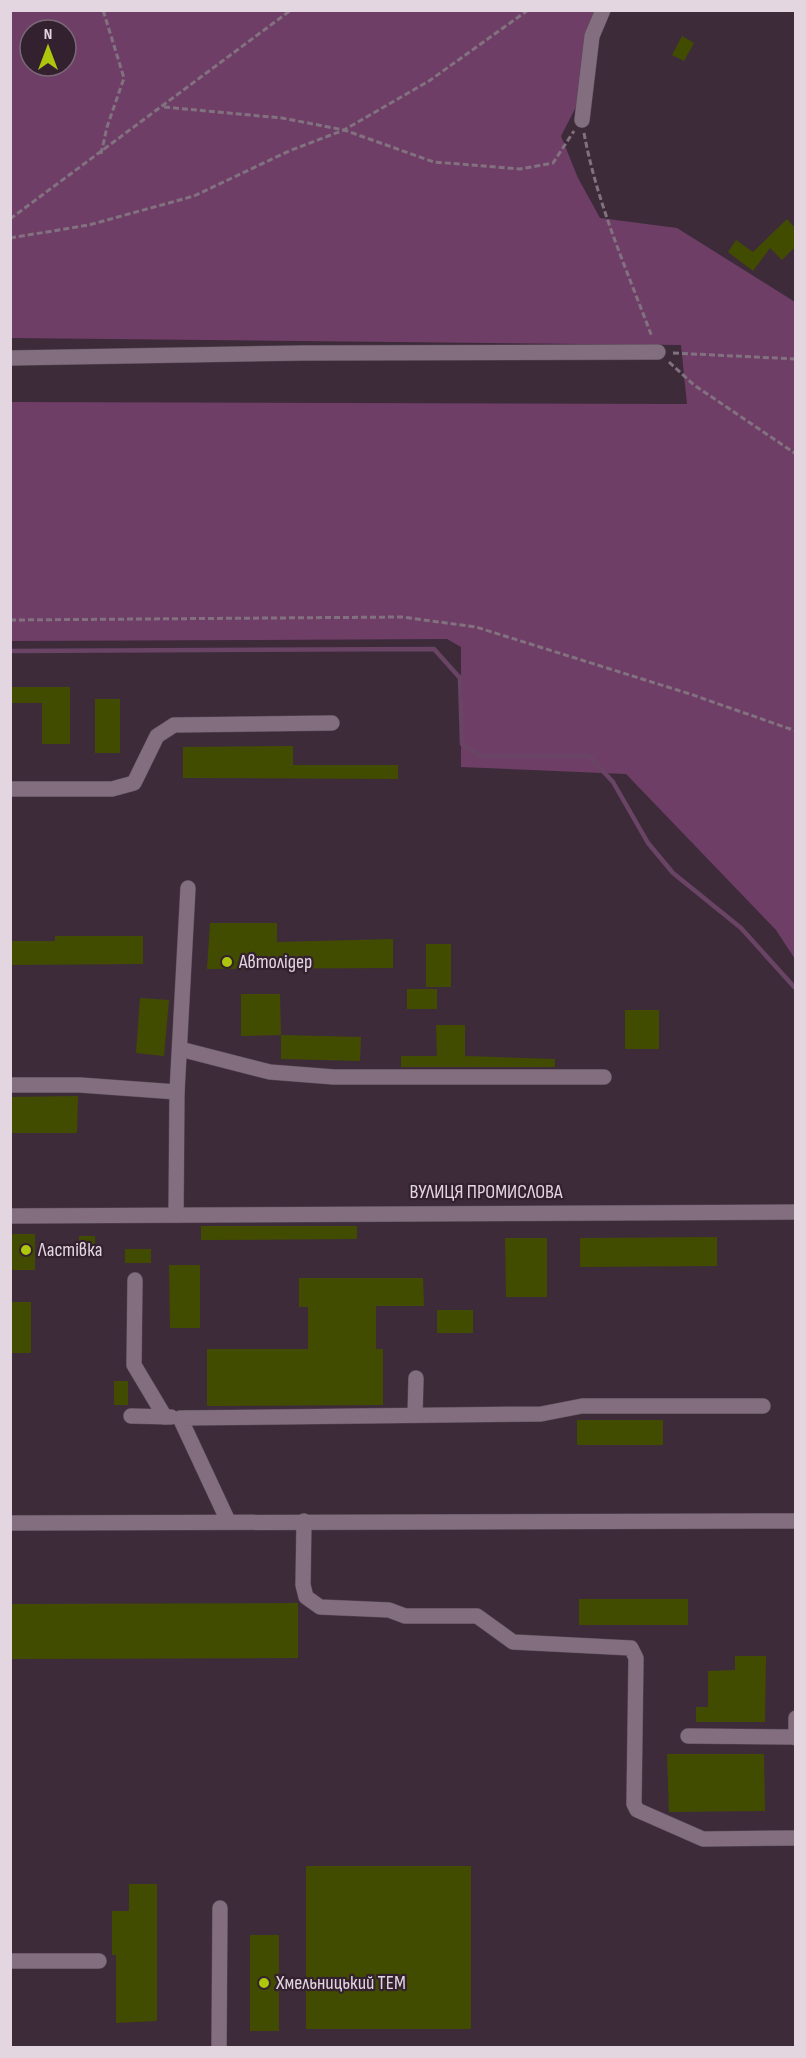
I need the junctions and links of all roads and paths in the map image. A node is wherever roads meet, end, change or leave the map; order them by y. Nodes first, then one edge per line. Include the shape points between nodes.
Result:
1 (103, 10) edge
2 (291, 10) edge
3 (528, 10) edge
4 (603, 10) edge
5 (164, 107) junction
6 (582, 120) junction
7 (344, 130) junction
8 (101, 154) junction
9 (10, 219) edge
10 (10, 238) edge
11 (658, 352) junction
12 (10, 358) edge
13 (795, 359) edge
14 (795, 454) edge
15 (10, 620) edge
16 (332, 723) dead end
17 (795, 731) edge
18 (10, 789) edge
19 (188, 888) dead end
20 (180, 1049) junction
21 (604, 1077) dead end
22 (10, 1085) edge
23 (177, 1092) junction
24 (795, 1212) edge
25 (176, 1215) junction
26 (10, 1216) edge
27 (135, 1280) dead end
28 (416, 1378) dead end
29 (763, 1407) dead end
30 (416, 1415) junction
31 (131, 1416) dead end
32 (172, 1417) junction
33 (228, 1521) junction
34 (304, 1521) junction
35 (795, 1521) edge
36 (10, 1523) edge
37 (795, 1718) edge
38 (688, 1736) dead end
39 (795, 1737) edge
40 (795, 1838) edge
41 (220, 1908) dead end
42 (10, 1961) edge
43 (99, 1961) dead end
44 (219, 2048) edge

1 - 8 path via 124,78
2 - 5 path
3 - 7 path via 429,81
4 - 6 street via 592,36
5 - 7 path via 282,117
5 - 8 path
6 - 7 path via 553,163 520,170 434,162
6 - 11 path via 590,167
7 - 10 path via 194,196 89,225
8 - 9 path
11 - 12 street
11 - 13 path
11 - 14 path via 694,385
15 - 17 path via 402,617 476,627
16 - 18 street via 174,725 157,736 134,783 112,789
19 - 20 street
20 - 21 street via 270,1072 334,1077
20 - 23 street
22 - 23 street
23 - 25 street
24 - 25 street, ВУЛИЦЯ ПРОМИСЛОВА
25 - 26 street, ВУЛИЦЯ ПРОМИСЛОВА
27 - 32 street via 134,1365
28 - 30 street
29 - 30 street via 582,1407 541,1414
30 - 32 street
31 - 32 street
32 - 33 street
33 - 34 street
33 - 36 street
34 - 35 street
34 - 40 street via 303,1585 306,1597 320,1607 389,1610 405,1616 477,1616 513,1642 631,1648 636,1658 637,1810 703,1839
37 - 39 street
38 - 39 street
41 - 44 street
42 - 43 street

